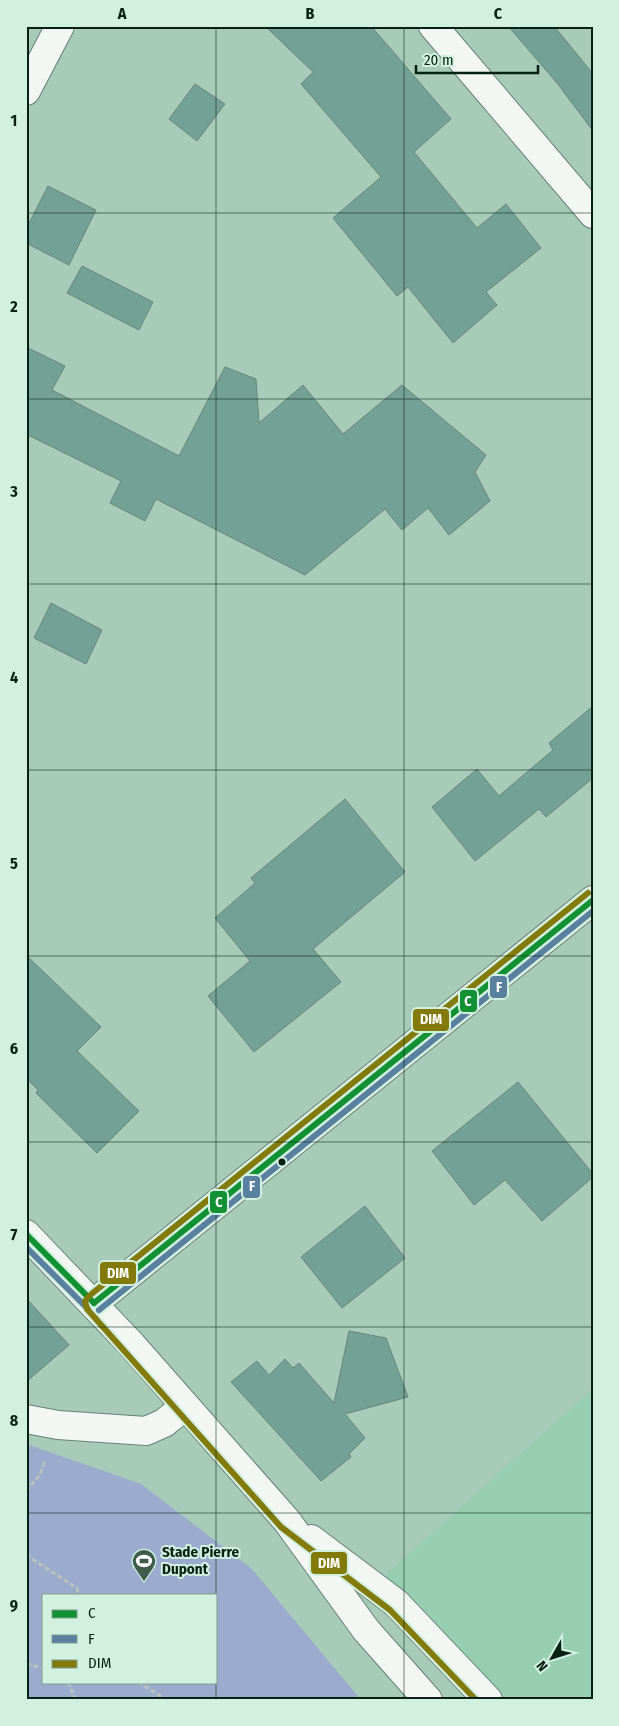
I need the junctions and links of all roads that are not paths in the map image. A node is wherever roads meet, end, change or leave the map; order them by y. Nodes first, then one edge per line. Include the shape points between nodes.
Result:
1 (60, 26) edge
2 (433, 26) edge
3 (26, 91) edge
4 (593, 214) edge
5 (593, 900) edge
6 (26, 1234) edge
7 (94, 1303) junction
8 (185, 1406) junction
9 (26, 1419) edge
10 (287, 1522) junction
11 (486, 1695) edge
12 (428, 1700) edge

1 - 3 street
2 - 4 street
5 - 7 street
6 - 7 street
7 - 8 street
8 - 9 street via 164,1423 146,1431 58,1425
8 - 10 street
10 - 11 street via 396,1604
10 - 12 street via 366,1630

